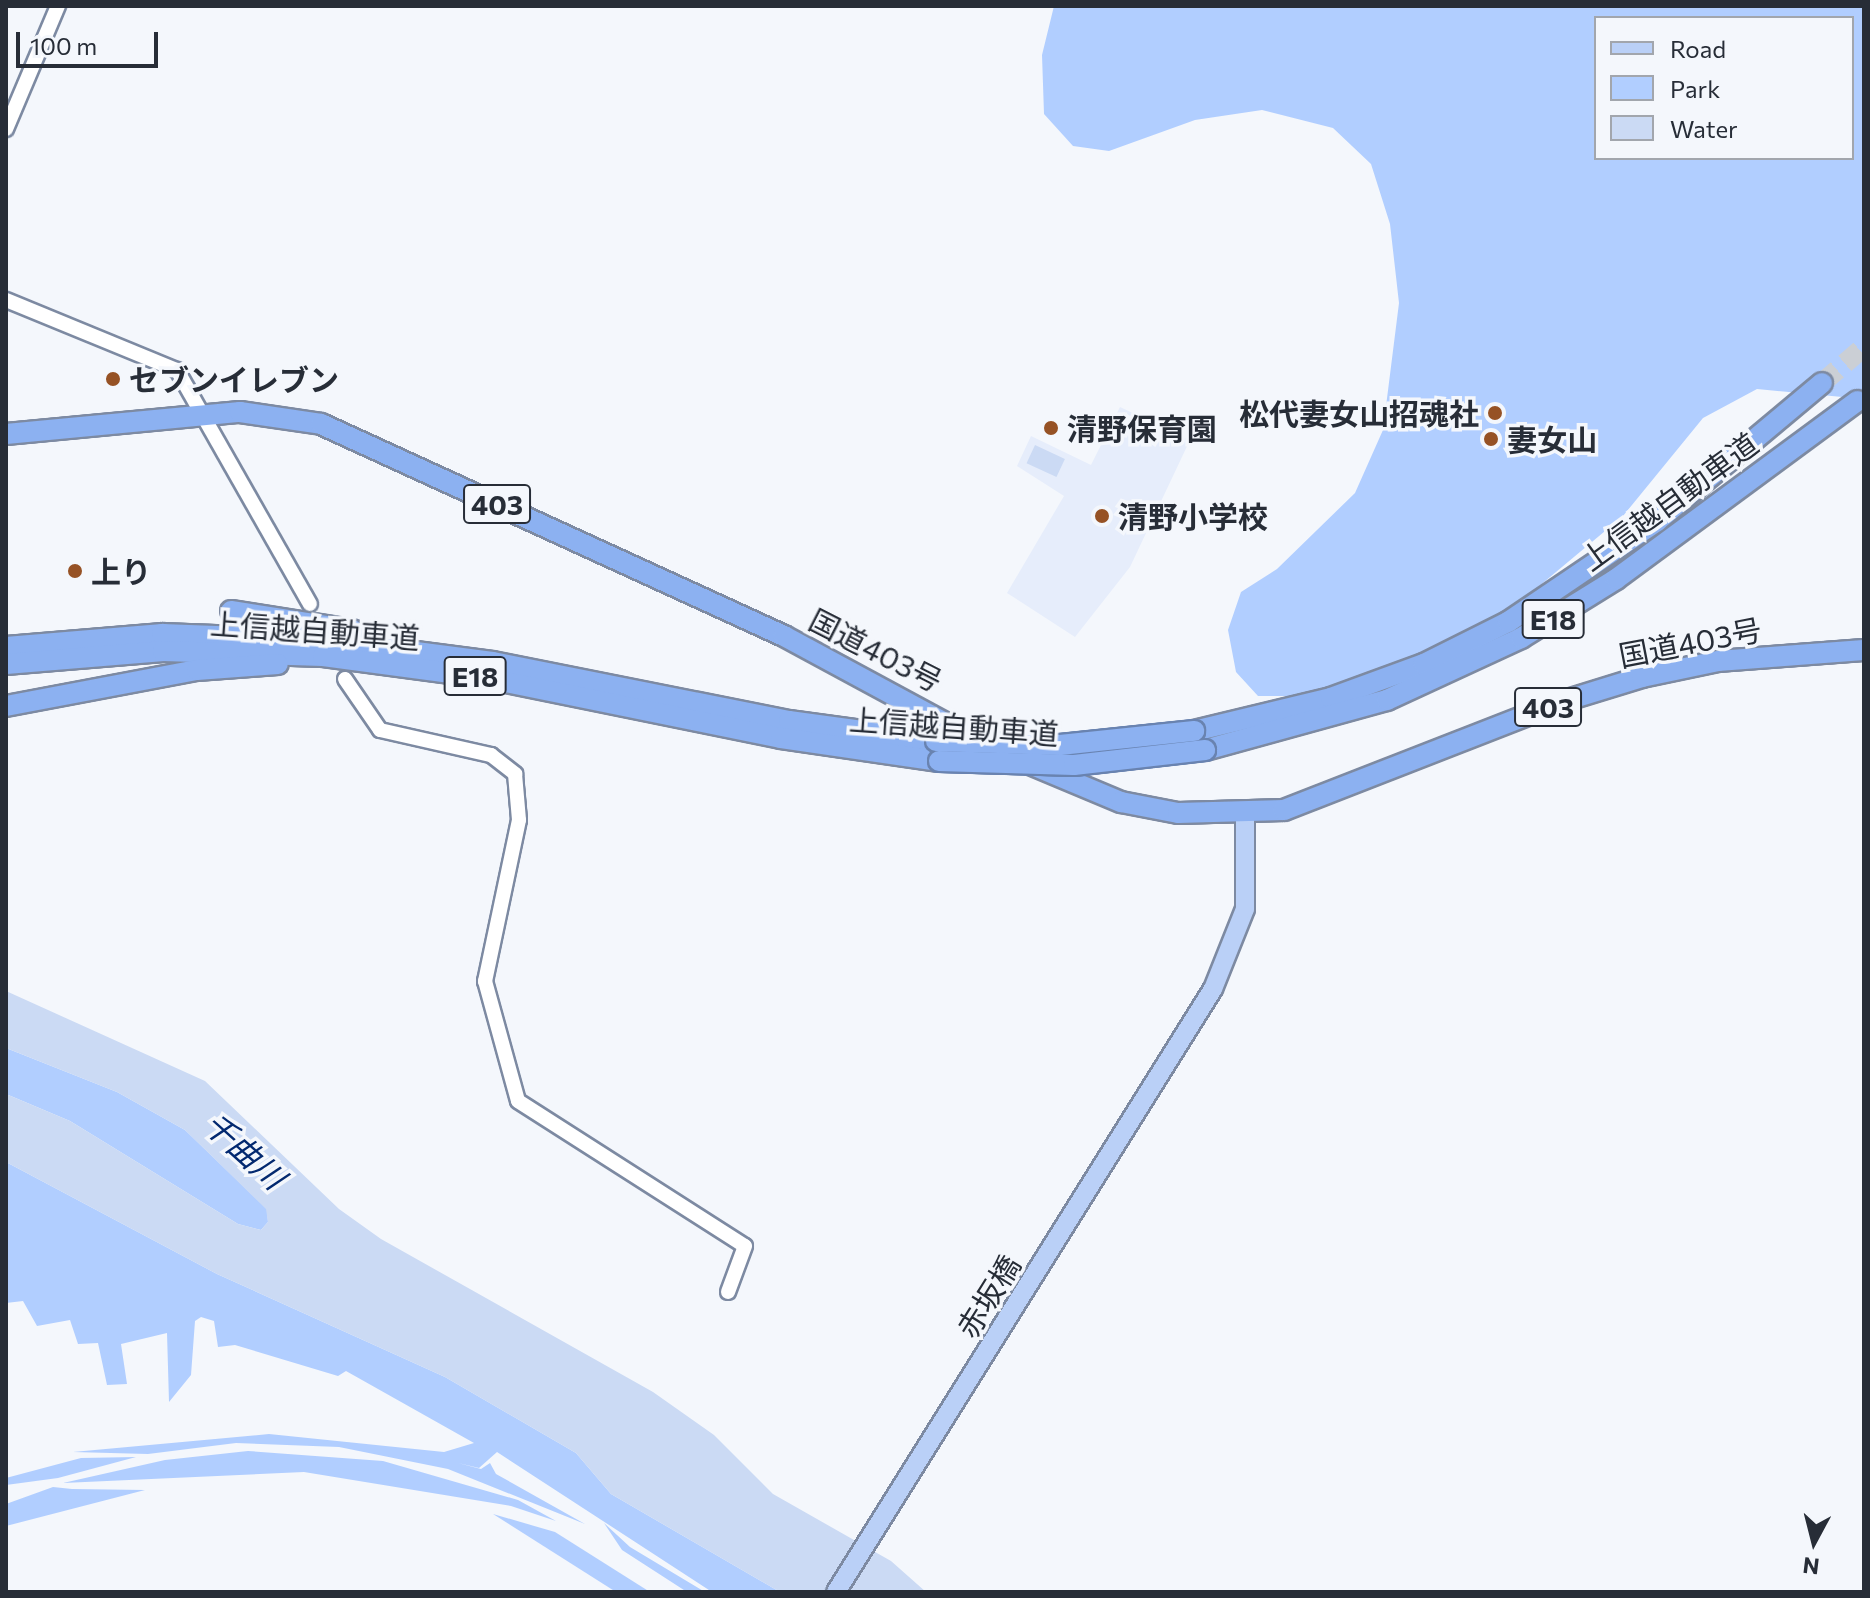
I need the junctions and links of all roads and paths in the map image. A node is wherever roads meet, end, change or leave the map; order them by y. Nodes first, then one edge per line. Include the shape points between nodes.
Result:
1 (58, 6) edge
2 (6, 129) edge
3 (6, 300) edge
4 (1822, 383) tunnel mouth
5 (1857, 401) dead end
6 (200, 415) junction
7 (6, 434) edge
8 (310, 604) dead end
9 (231, 611) dead end
10 (6, 647) edge
11 (1864, 650) edge
12 (6, 664) edge
13 (481, 677) junction
14 (345, 679) dead end
15 (604, 684) junction
16 (6, 706) edge
17 (937, 751) junction
18 (1245, 814) junction
19 (728, 1292) dead end
20 (836, 1592) edge

1 - 2 street
3 - 6 street via 177,370
4 - 17 highway, 上信越自動車道 / E18, bridge via 1657,521 1508,622 1343,694 1194,731
5 - 17 highway, 上信越自動車道 / E18, bridge via 1627,571 1521,638 1387,700 1205,750 1074,765
6 - 7 highway, 国道403号 / 403
6 - 8 street
6 - 18 highway, 国道403号 / 403 via 240,412 321,424 784,636 993,749 1085,788 1178,813
9 - 15 highway via 454,649
10 - 15 highway, 上信越自動車道 / E18 via 162,634 269,636 435,653
11 - 18 highway, 国道403号 / 403 via 1718,661 1642,677 1564,701 1346,790 1284,810
12 - 13 highway, 上信越自動車道 / E18 via 110,653 255,651
13 - 16 highway via 326,665 237,666
13 - 17 highway, 上信越自動車道 / E18 via 781,738
14 - 19 street via 380,730 491,755 515,774 519,820 485,981 518,1101 745,1246
15 - 17 highway, 上信越自動車道 / E18
18 - 20 main road, 赤坂橋 via 1245,909 1236,944 1188,1030

